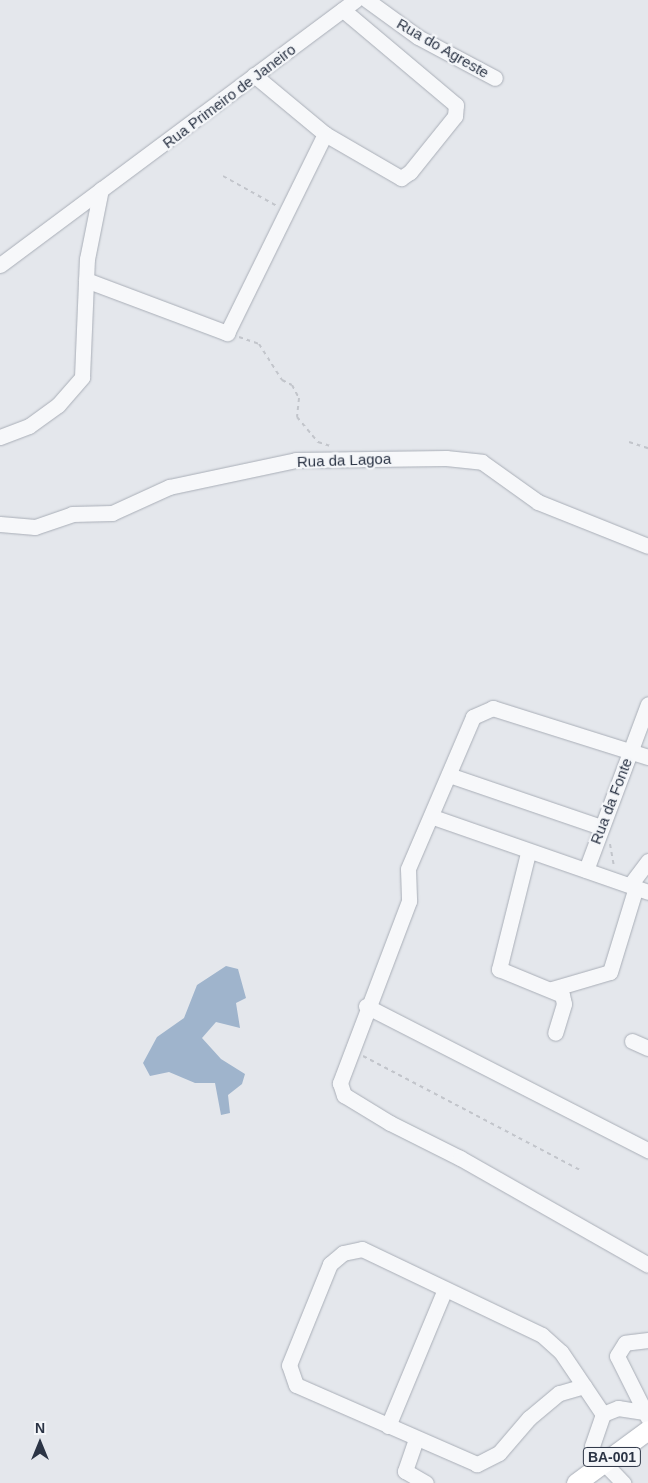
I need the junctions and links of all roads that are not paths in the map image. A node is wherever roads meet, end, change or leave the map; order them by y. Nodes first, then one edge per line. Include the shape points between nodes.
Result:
1 (355, 0) edge
2 (368, 0) edge
3 (343, 10) junction
4 (254, 76) junction
5 (495, 78) dead end
6 (325, 134) junction
7 (101, 189) junction
8 (0, 265) edge
9 (86, 280) junction
10 (0, 437) edge
11 (0, 524) edge
12 (648, 546) edge
13 (648, 704) edge
14 (630, 752) junction
15 (648, 757) edge
16 (449, 775) junction
17 (433, 817) junction
18 (605, 833) junction
19 (528, 853) junction
20 (648, 861) edge
21 (586, 870) junction
22 (633, 886) edge
23 (552, 989) junction
24 (366, 1006) junction
25 (555, 1033) dead end
26 (632, 1041) dead end
27 (648, 1048) edge
28 (648, 1150) edge
29 (648, 1265) edge
30 (445, 1289) junction
31 (648, 1340) edge
32 (584, 1386) junction
33 (603, 1414) junction
34 (646, 1415) edge
35 (388, 1426) junction
36 (648, 1430) edge
37 (416, 1439) junction
38 (599, 1467) junction
39 (426, 1483) edge
40 (576, 1483) edge
41 (623, 1483) edge

1 - 3 street, Rua Primeiro de Janeiro
2 - 5 street, Rua do Agreste via 418,37
3 - 4 street, Rua Primeiro de Janeiro
3 - 6 street via 394,57 452,99 455,116 401,178
4 - 6 street
4 - 7 street, Rua Primeiro de Janeiro
6 - 9 street via 227,333
7 - 8 street, Rua Primeiro de Janeiro
7 - 9 street
9 - 10 street via 86,356 78,383 29,426
11 - 12 street, Rua da Lagoa via 35,526 72,514 112,513 160,491 211,476 307,459 482,462 538,502
13 - 14 street, Rua da Fonte
14 - 15 street
14 - 16 street via 487,708 469,724
14 - 18 street, Rua da Fonte
16 - 17 street
16 - 18 street
17 - 19 street
17 - 24 street via 408,869 409,901
18 - 21 street, Rua da Fonte
19 - 21 street
19 - 23 street via 498,969
20 - 22 street
21 - 22 street
22 - 23 street via 610,972
23 - 25 street via 565,999
24 - 28 street
24 - 29 street via 340,1083 344,1096
26 - 27 street
30 - 32 street via 542,1335 561,1352
30 - 35 street
30 - 35 street via 362,1249 349,1250 330,1264 294,1346 289,1365 296,1384
31 - 34 street via 625,1343 617,1356
32 - 33 street
32 - 37 street via 559,1393 485,1463 470,1463
33 - 34 street via 618,1408
33 - 38 street via 592,1446
35 - 37 street
36 - 38 main road, BA-001
37 - 39 street via 405,1471
38 - 40 main road, BA-001
38 - 41 street

